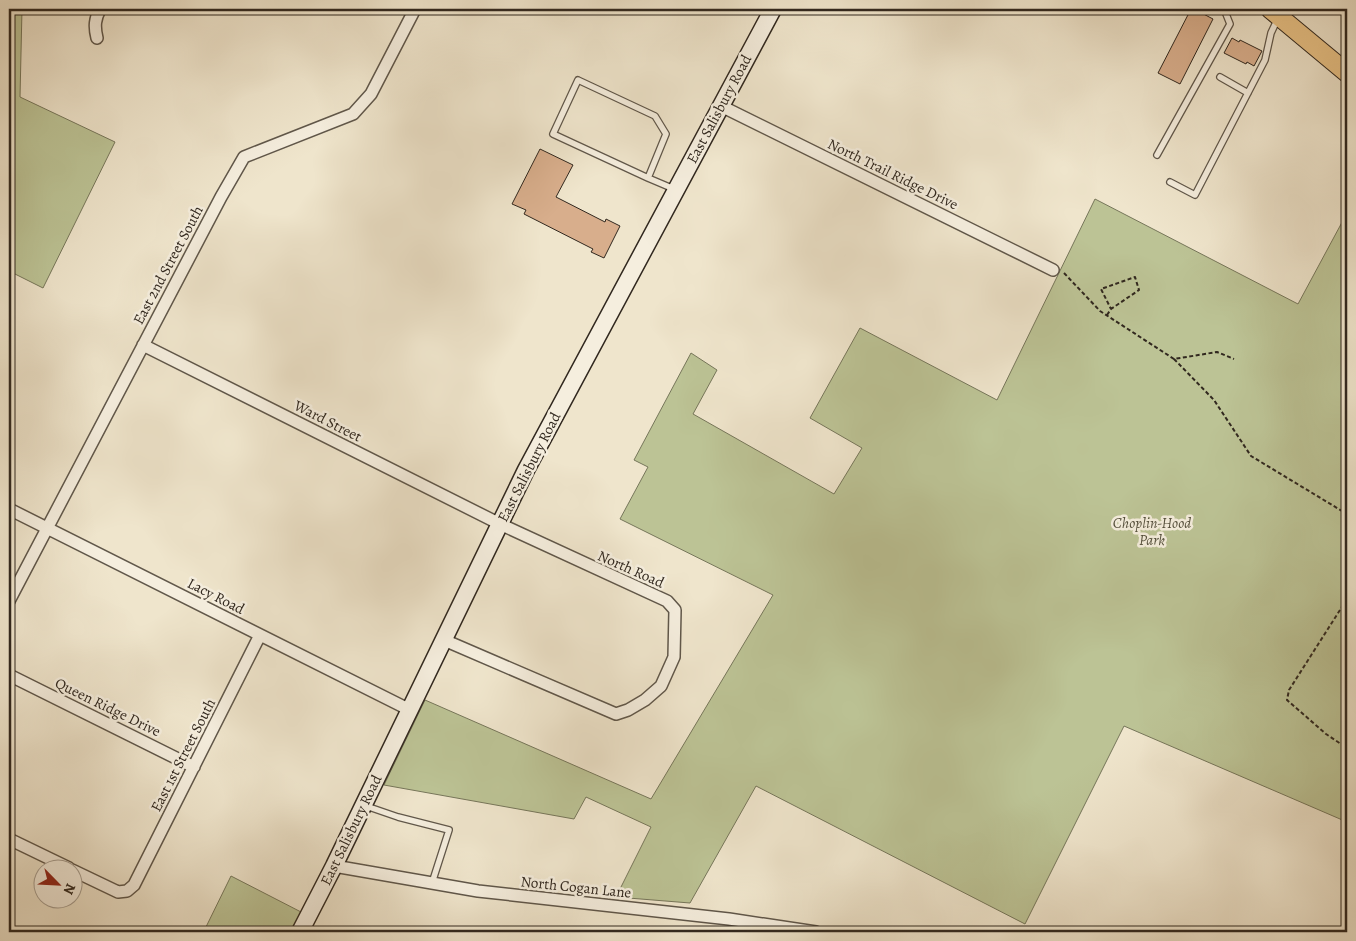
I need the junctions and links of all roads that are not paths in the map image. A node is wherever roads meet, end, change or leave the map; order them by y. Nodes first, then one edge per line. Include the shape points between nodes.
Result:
1 (100, 9) edge
2 (415, 9) edge
3 (774, 9) edge
4 (1224, 9) edge
5 (1274, 12) edge
6 (97, 38) dead end
7 (1347, 73) edge
8 (1220, 77) dead end
9 (1248, 93) junction
10 (721, 106) junction
11 (1157, 155) dead end
12 (648, 178) junction
13 (1170, 182) dead end
14 (676, 190) junction
15 (1058, 271) road end
16 (143, 345) junction
17 (9, 509) edge
18 (500, 524) junction
19 (46, 528) junction
20 (9, 601) edge
21 (260, 635) junction
22 (444, 640) junction
23 (9, 675) edge
24 (410, 710) junction
25 (194, 767) junction
26 (364, 805) junction
27 (9, 839) edge
28 (48, 858) edge
29 (334, 866) junction
30 (82, 874) edge
31 (432, 883) junction
32 (300, 932) edge
33 (816, 932) edge

1 - 6 street via 94,28
2 - 16 street, East 2nd Street South via 371,94 353,114 244,157
3 - 10 main road, East Salisbury Road
4 - 11 lane via 1230,24
5 - 7 main road
5 - 9 lane via 1265,60
8 - 9 lane
9 - 13 lane via 1195,195
10 - 14 main road, East Salisbury Road
10 - 15 street, North Trail Ridge Drive
12 - 12 lane via 666,134 655,116 578,80 553,134
12 - 14 lane
14 - 18 main road, East Salisbury Road
16 - 18 street, Ward Street
16 - 19 street, East 2nd Street South
17 - 19 street, Lacy Road
18 - 22 main road, East Salisbury Road
18 - 22 street, North Road via 667,601 675,610 674,657 660,686 645,700 616,714
19 - 20 street, East 2nd Street South
19 - 21 street, Lacy Road
21 - 24 street, Lacy Road
21 - 25 street, East 1st Street South
22 - 24 main road, East Salisbury Road
23 - 25 street, Queen Ridge Drive
24 - 26 main road, East Salisbury Road
25 - 30 street, East 1st Street South via 134,885 127,891 118,892
26 - 29 main road, East Salisbury Road
26 - 31 lane via 449,830
27 - 28 street
29 - 31 street, North Cogan Lane
29 - 32 main road, East Salisbury Road
31 - 33 street, North Cogan Lane

